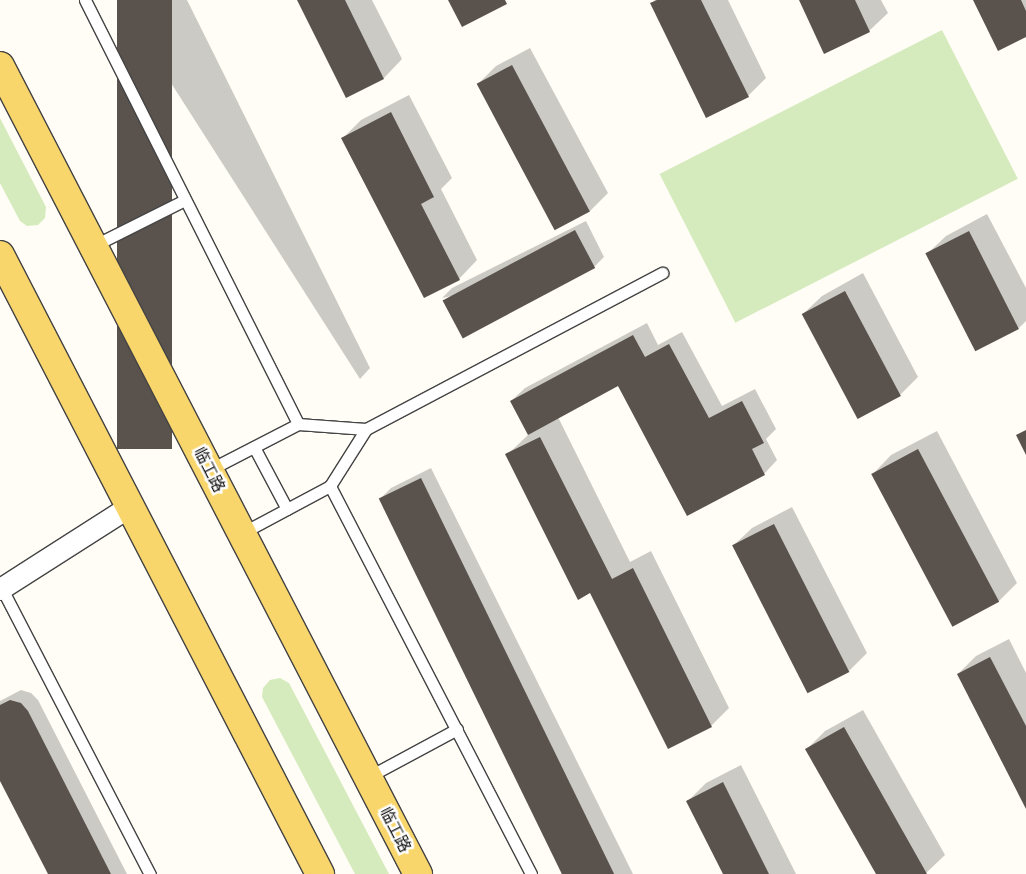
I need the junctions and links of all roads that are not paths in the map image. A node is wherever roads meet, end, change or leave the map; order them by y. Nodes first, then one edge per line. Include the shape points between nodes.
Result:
1 (85, 0) edge
2 (0, 66) edge
3 (185, 200) junction
4 (93, 246) junction
5 (0, 255) edge
6 (662, 274) dead end
7 (298, 424) junction
8 (366, 429) junction
9 (254, 447) junction
10 (209, 470) junction
11 (330, 486) junction
12 (130, 506) junction
13 (287, 509) junction
14 (242, 534) junction
15 (0, 587) edge
16 (457, 729) junction
17 (368, 777) junction
18 (150, 874) edge
19 (320, 874) edge
20 (418, 874) edge
21 (531, 874) edge

1 - 3 lane
2 - 4 main road, 临工路
3 - 4 lane
3 - 7 lane
4 - 10 main road, 临工路
5 - 12 main road
6 - 8 lane
7 - 8 lane
7 - 9 lane
8 - 11 lane
9 - 10 lane
9 - 13 lane
10 - 14 main road, 临工路
11 - 13 lane
11 - 16 lane
12 - 15 street
12 - 19 main road
13 - 14 lane
14 - 17 main road, 临工路
15 - 18 lane
16 - 17 lane
16 - 21 lane
17 - 20 main road, 临工路

